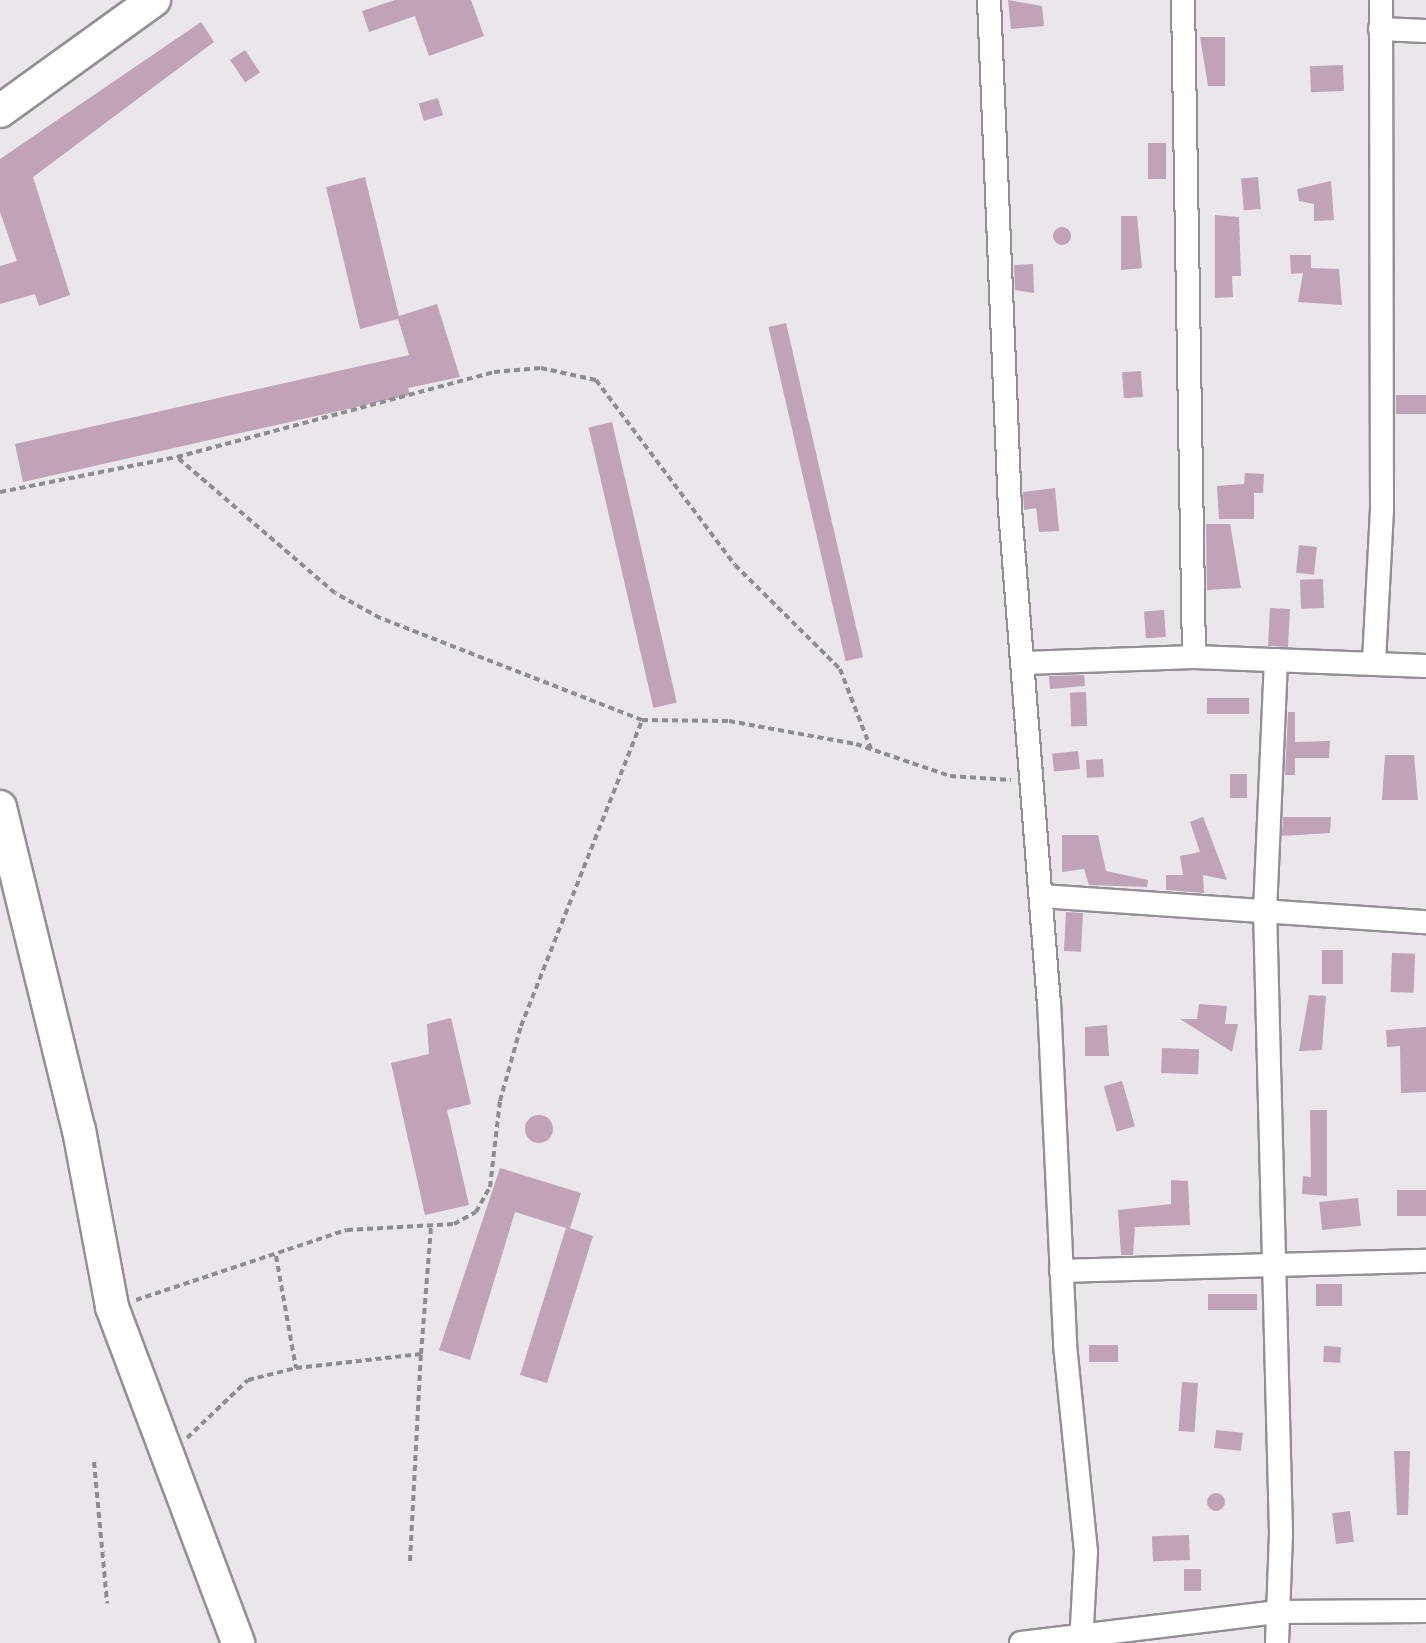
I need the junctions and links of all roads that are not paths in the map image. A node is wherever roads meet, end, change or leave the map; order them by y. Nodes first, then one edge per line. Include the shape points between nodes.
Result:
1 (154, 0) edge
2 (989, 0) edge
3 (1183, 0) edge
4 (1381, 0) edge
5 (1380, 29) junction
6 (1426, 31) edge
7 (0, 111) edge
8 (1194, 657) junction
9 (1276, 660) junction
10 (1374, 662) junction
11 (1024, 663) junction
12 (1426, 666) edge
13 (0, 807) edge
14 (1041, 896) junction
15 (1265, 909) junction
16 (1426, 922) edge
17 (1426, 1261) edge
18 (1270, 1264) junction
19 (1061, 1271) junction
20 (1426, 1611) edge
21 (1276, 1612) junction
22 (1081, 1640) edge
23 (238, 1643) edge
24 (1021, 1643) edge
25 (1277, 1643) edge

1 - 7 street
2 - 11 street via 1010,509
3 - 8 street
4 - 5 street
5 - 6 street
5 - 10 street via 1382,510
8 - 9 street
8 - 11 street
9 - 10 street
9 - 15 street
10 - 12 street
11 - 14 street
13 - 23 street via 79,1130 112,1307 165,1462
14 - 15 street
14 - 19 street
15 - 16 street
15 - 18 street
17 - 18 street
18 - 19 street
18 - 21 street via 1281,1534
19 - 22 street via 1086,1552
20 - 21 street
21 - 22 street
21 - 25 street
22 - 24 street

